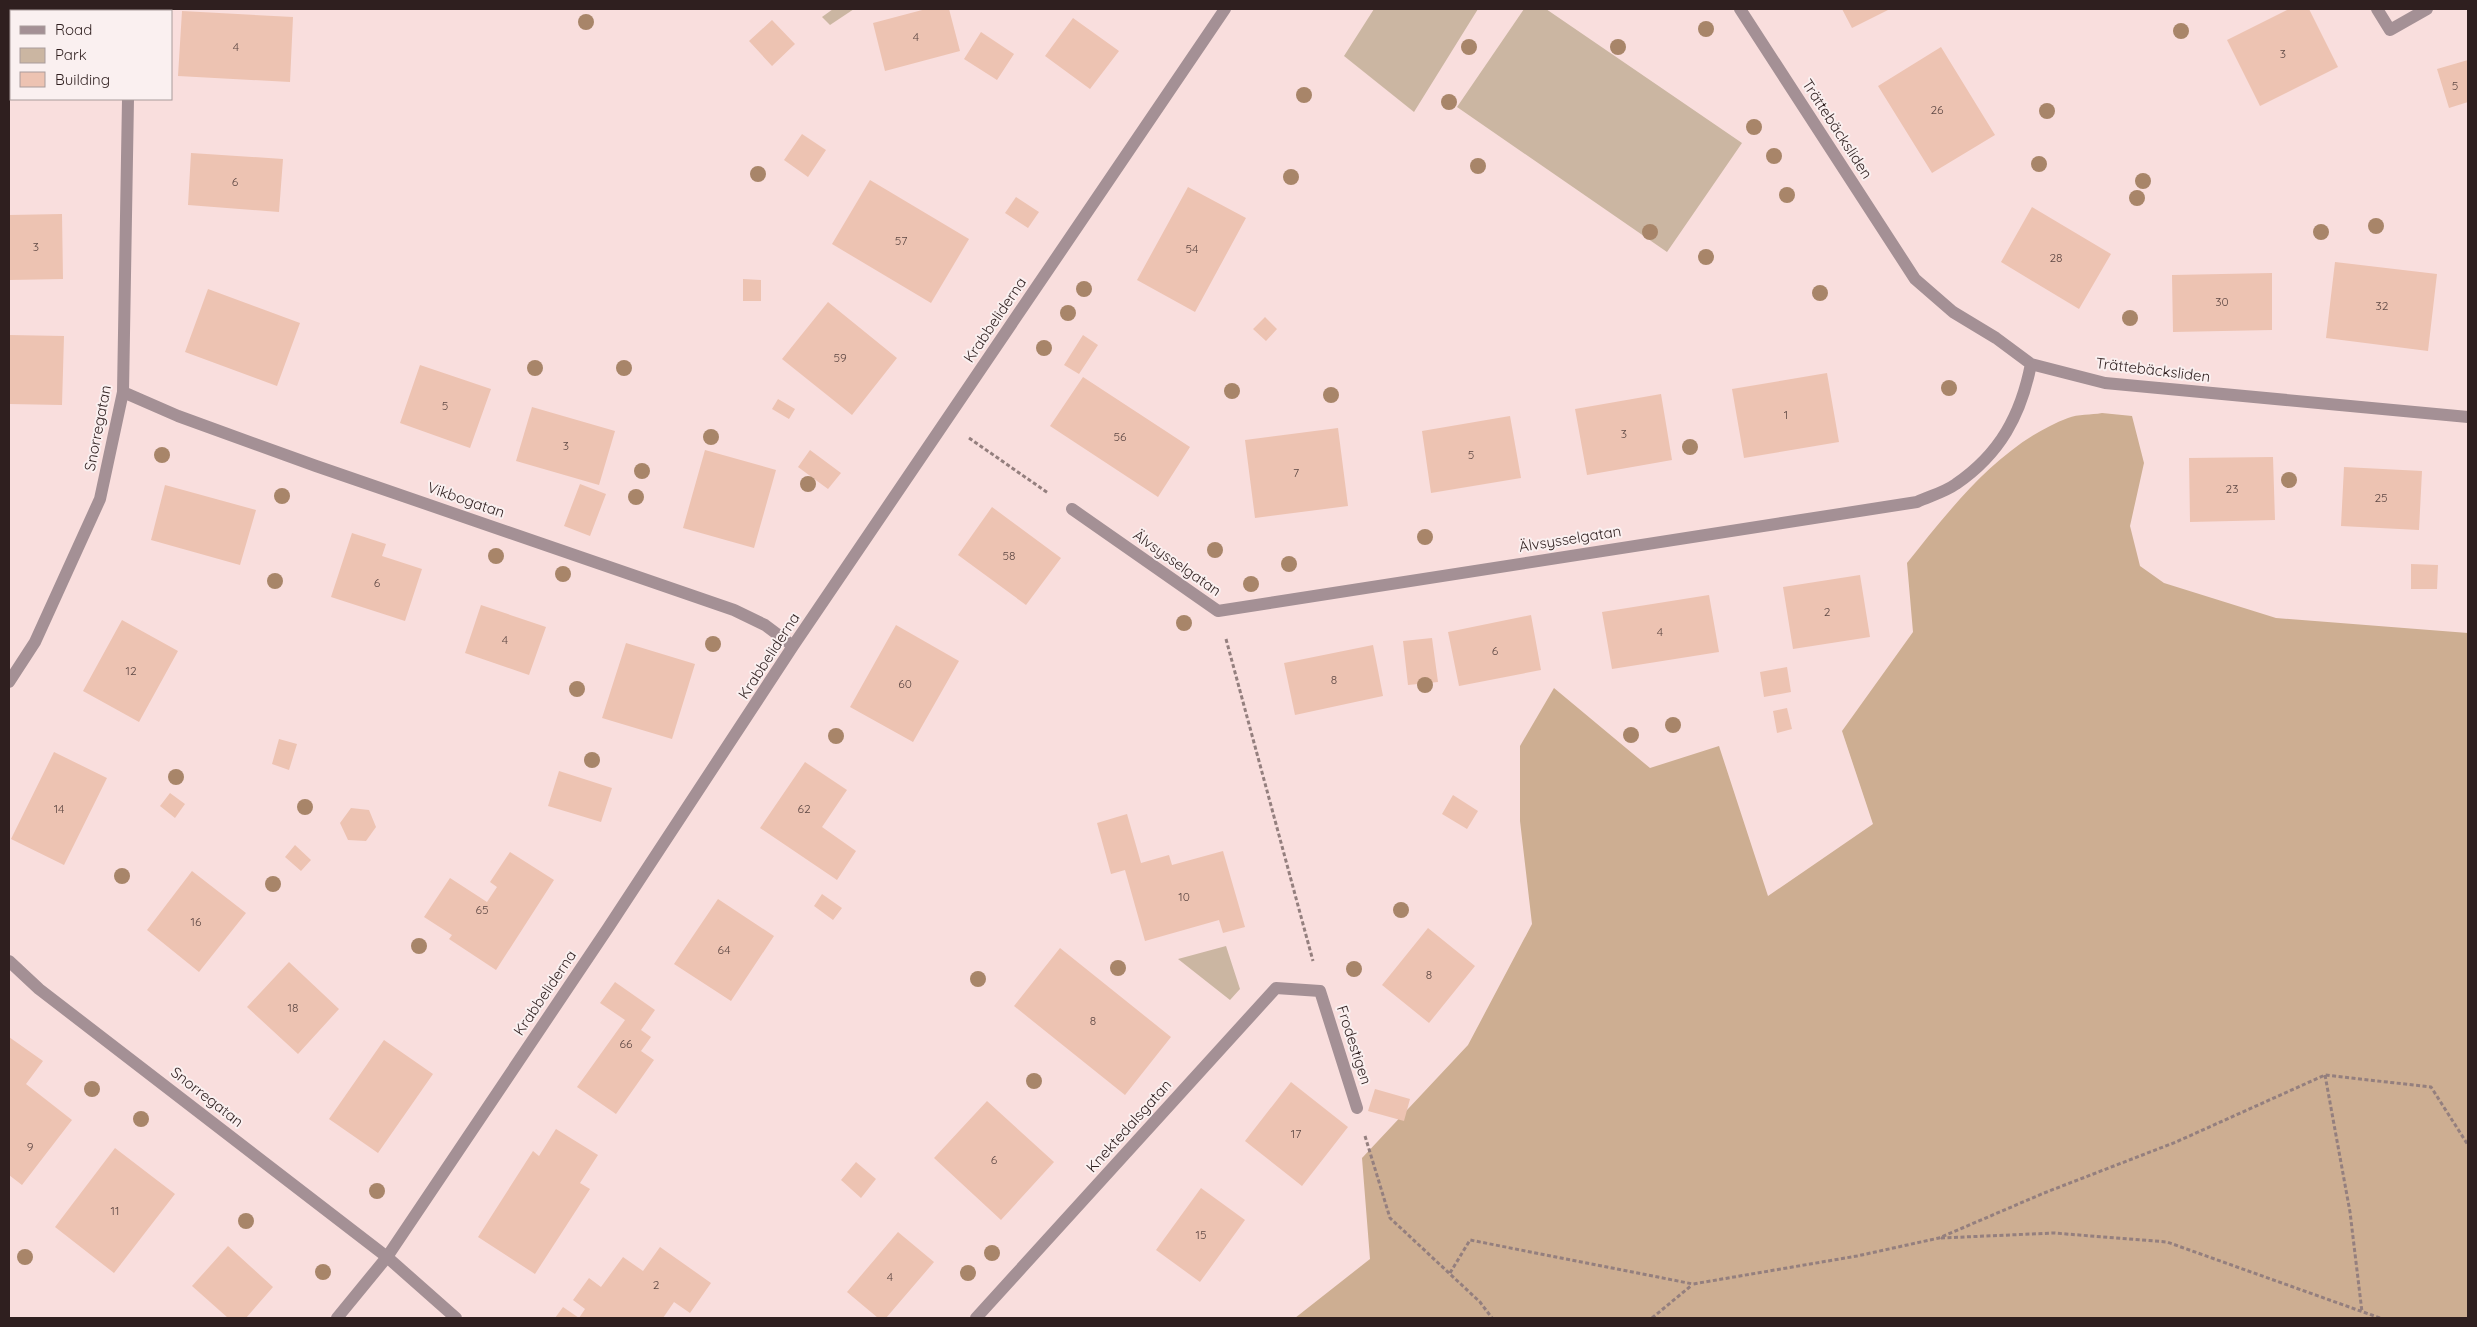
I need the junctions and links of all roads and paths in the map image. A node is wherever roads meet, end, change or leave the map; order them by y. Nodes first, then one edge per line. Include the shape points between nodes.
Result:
1 (1225, 9) edge
2 (1740, 9) edge
3 (2377, 9) edge
4 (2427, 9) edge
5 (128, 100) edge
6 (2031, 364) junction
7 (123, 392) junction
8 (2468, 417) edge
9 (946, 423) junction
10 (1072, 509) joint
11 (1218, 611) junction
12 (793, 646) junction
13 (9, 682) edge
14 (9, 961) edge
15 (1320, 991) junction
16 (2325, 1076) junction
17 (1357, 1108) joint
18 (2468, 1145) edge
19 (1939, 1238) junction
20 (387, 1257) junction
21 (1450, 1274) junction
22 (1693, 1284) junction
23 (2362, 1312) junction
24 (337, 1318) edge
25 (456, 1318) edge
26 (976, 1318) edge
27 (1492, 1318) edge
28 (1652, 1318) edge
29 (2380, 1318) edge

1 - 9 street, Krabbeliderna
2 - 6 street, Trättebäcksliden via 1915,279 1954,312
3 - 4 street via 2390,30
5 - 7 street, Snorregatan
6 - 8 street, Trättebäcksliden via 2105,384
6 - 11 street, Älvsysselgatan via 2026,391 2012,425 1987,458 1955,485 1917,502
7 - 12 street, Vikbogatan via 178,416 316,466 734,610 765,625
7 - 13 street, Snorregatan via 100,499 35,642
9 - 10 path
9 - 12 street, Krabbeliderna
10 - 11 street, Älvsysselgatan
11 - 15 path
12 - 20 street, Krabbeliderna
14 - 20 street, Snorregatan via 46,994
15 - 17 street, Frodestigen
15 - 26 street, Knektedalsgatan via 1276,988
16 - 18 path via 2431,1087
16 - 19 path via 2176,1142
16 - 23 path via 2350,1212
17 - 21 path via 1390,1218
19 - 22 path via 1857,1256
19 - 23 path via 2054,1233 2167,1242
20 - 24 street, Krabbeliderna
20 - 25 street
21 - 22 path via 1470,1240
21 - 27 path
22 - 28 path
23 - 29 path

